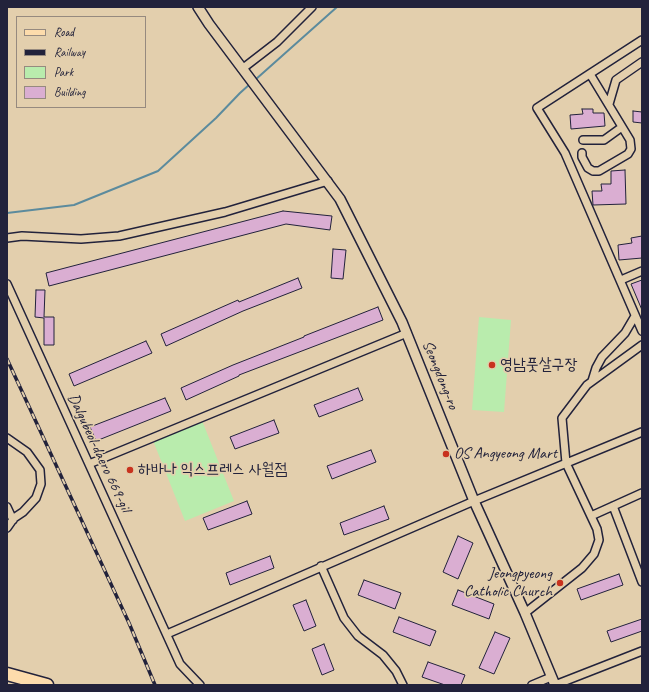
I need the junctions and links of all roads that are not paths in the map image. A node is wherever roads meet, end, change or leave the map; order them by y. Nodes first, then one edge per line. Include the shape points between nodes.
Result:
1 (198, 7) edge
2 (312, 7) edge
3 (642, 40) edge
4 (642, 62) edge
5 (243, 70) junction
6 (590, 74) junction
7 (608, 104) junction
8 (622, 127) junction
9 (583, 140) dead end
10 (582, 153) dead end
11 (328, 182) junction
12 (7, 238) edge
13 (642, 271) edge
14 (620, 280) junction
15 (7, 284) edge
16 (635, 316) junction
17 (642, 331) edge
18 (407, 334) junction
19 (642, 345) edge
20 (592, 381) junction
21 (642, 432) edge
22 (7, 438) edge
23 (566, 463) junction
24 (89, 464) junction
25 (642, 494) edge
26 (474, 501) junction
27 (613, 506) junction
28 (7, 507) edge
29 (591, 516) junction
30 (13, 520) junction
31 (7, 528) edge
32 (321, 566) junction
33 (642, 582) edge
34 (525, 613) junction
35 (167, 634) junction
36 (642, 652) edge
37 (7, 674) edge
38 (554, 682) edge
39 (47, 685) edge
40 (200, 685) edge
41 (403, 685) edge
42 (532, 685) edge

1 - 5 street
2 - 5 street via 277,42
3 - 6 street
4 - 7 street via 616,80
5 - 11 street, Seongdong-ro
6 - 7 street
6 - 14 street via 537,108 565,153
7 - 8 street
8 - 9 street via 604,140
8 - 10 street via 630,140 631,149 628,154 599,171 593,171 588,168
11 - 12 street via 225,212 119,236 82,239 22,236
11 - 18 street, Seongdong-ro via 340,199
13 - 14 street
14 - 16 street
15 - 24 street, Dalgubeol-daero 669-gil
16 - 17 street
16 - 20 street via 625,332 602,356
18 - 24 street
18 - 26 street, Seongdong-ro
19 - 20 street
20 - 23 street via 562,418
21 - 23 street
22 - 30 street via 27,452 40,470 41,484 36,498
23 - 26 street
23 - 29 street
24 - 35 street, Dalgubeol-daero 669-gil
25 - 27 street
26 - 32 street
26 - 34 street, Seongdong-ro
27 - 29 street
27 - 33 street
28 - 30 street
29 - 34 street via 599,540 594,554 582,568
30 - 31 street
32 - 35 street
32 - 41 street via 344,618 358,636 383,655
34 - 38 street, Seongdong-ro
35 - 40 street, Dalgubeol-daero 669-gil via 180,664
36 - 38 street
37 - 39 main road
38 - 42 street

